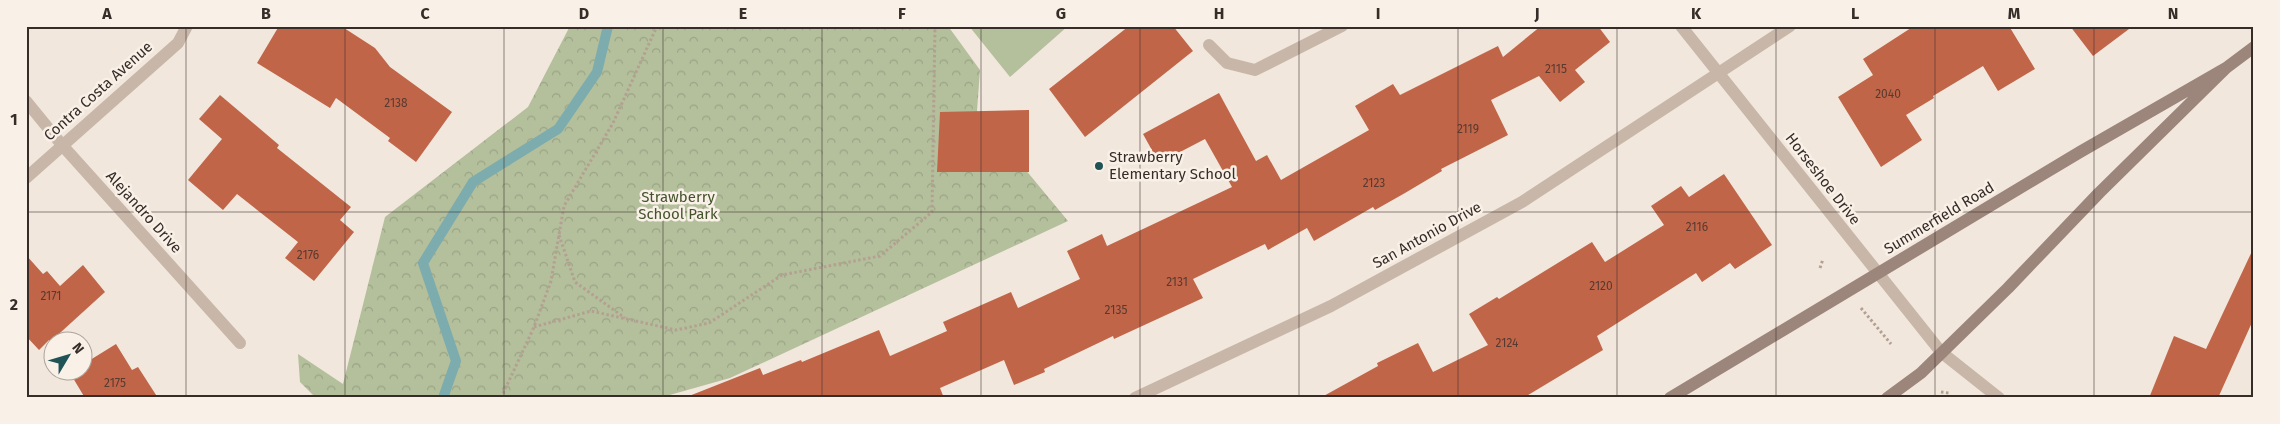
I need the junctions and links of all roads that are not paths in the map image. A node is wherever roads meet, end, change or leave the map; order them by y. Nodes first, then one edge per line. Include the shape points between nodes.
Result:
1 (187, 26) edge
2 (1342, 26) edge
3 (1681, 26) edge
4 (1790, 26) edge
5 (1209, 45) dead end
6 (2254, 47) edge
7 (2226, 68) junction
8 (1719, 72) junction
9 (26, 101) edge
10 (62, 145) junction
11 (26, 178) edge
12 (1878, 273) junction
13 (240, 342) dead end
14 (1941, 352) junction
15 (1135, 398) edge
16 (1670, 398) edge
17 (1887, 398) edge
18 (1999, 398) edge

1 - 10 street, Contra Costa Avenue via 178,42
2 - 5 street via 1255,70 1227,63
3 - 8 street, Horseshoe Drive
4 - 8 street, San Antonio Drive
6 - 7 street, Summerfield Road
7 - 12 street, Summerfield Road
7 - 14 street, Summerfield Road
8 - 12 street, Horseshoe Drive
8 - 15 street, San Antonio Drive via 1522,202 1331,306
9 - 10 street, Alejandro Drive
10 - 11 street, Contra Costa Avenue
10 - 13 street, Alejandro Drive
12 - 14 street, Horseshoe Drive
12 - 16 street, Summerfield Road
14 - 17 street, Summerfield Road via 1921,373
14 - 18 street, Horseshoe Drive

